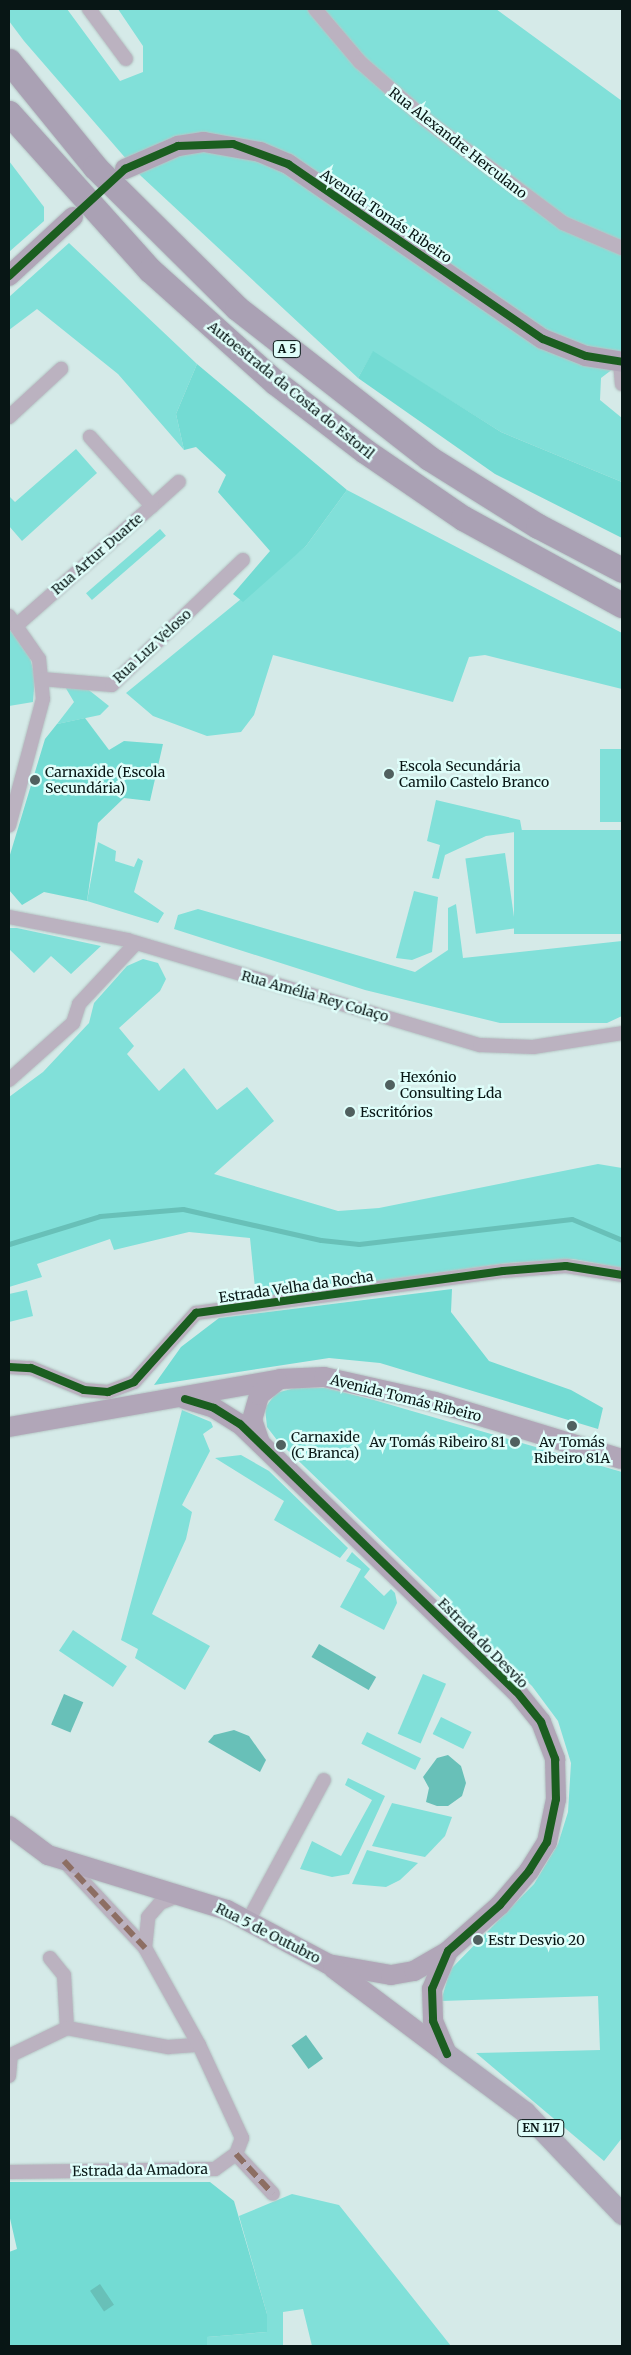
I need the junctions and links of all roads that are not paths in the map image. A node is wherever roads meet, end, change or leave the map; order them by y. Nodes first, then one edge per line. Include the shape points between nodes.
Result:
1 (89, 9) edge
2 (315, 9) edge
3 (126, 59) dead end
4 (9, 61) edge
5 (9, 113) edge
6 (125, 169) dead end
7 (73, 217) dead end
8 (622, 248) edge
9 (9, 276) edge
10 (621, 362) edge
11 (61, 369) dead end
12 (622, 384) edge
13 (9, 417) edge
14 (90, 437) dead end
15 (179, 482) dead end
16 (152, 506) junction
17 (243, 560) dead end
18 (622, 570) edge
19 (622, 606) edge
20 (13, 620) edge
21 (42, 679) junction
22 (9, 826) edge
23 (9, 917) edge
24 (136, 943) junction
25 (622, 1033) edge
26 (9, 1080) edge
27 (622, 1275) edge
28 (9, 1367) edge
29 (280, 1379) junction
30 (185, 1399) junction
31 (9, 1427) edge
32 (260, 1445) junction
33 (622, 1459) edge
34 (324, 1780) dead end
35 (9, 1826) edge
36 (64, 1861) junction
37 (182, 1894) junction
38 (248, 1921) junction
39 (145, 1948) junction
40 (448, 1951) junction
41 (50, 1958) dead end
42 (328, 1964) junction
43 (406, 1972) junction
44 (385, 2006) junction
45 (67, 2028) junction
46 (199, 2045) junction
47 (447, 2054) junction
48 (9, 2076) edge
49 (236, 2154) junction
50 (9, 2172) edge
51 (273, 2194) dead end
52 (622, 2214) edge

1 - 3 street
2 - 8 street, Rua Alexandre Herculano via 360,62 426,120 563,223
4 - 18 highway, A 5 via 126,200 245,314 429,458 538,526
5 - 19 highway, Autoestrada da Costa do Estoril / A 5 via 150,270 275,382 365,451 463,518
6 - 10 street, Avenida Tomás Ribeiro via 178,146 204,142 260,152 288,164 543,339 586,356
7 - 9 street
10 - 12 street
11 - 13 street
14 - 16 street, Rua Artur Duarte
15 - 16 street
16 - 20 street, Rua Artur Duarte
17 - 21 street, Rua Luz Veloso via 112,685
20 - 21 street via 39,659
21 - 22 street via 39,726
23 - 24 street, Rua Amélia Rey Colaço
24 - 25 street, Rua Amélia Rey Colaço via 480,1045 534,1047
24 - 26 street via 78,1004 73,1023
27 - 28 street, Estrada Velha da Rocha via 566,1266 503,1271 196,1313 134,1382 108,1392 84,1390 31,1368
29 - 30 street, Avenida Tomás Ribeiro
29 - 32 street, Estrada do Desvio via 259,1395 252,1420
29 - 33 street, Avenida Tomás Ribeiro via 324,1377 370,1386
30 - 31 street, Avenida Tomás Ribeiro via 151,1400
30 - 32 street, Estrada do Desvio via 214,1408 240,1424
32 - 40 street, Estrada do Desvio via 516,1691 541,1722 555,1759 556,1799 547,1842 529,1871 500,1905
34 - 38 street
35 - 36 street, Rua 5 de Outubro via 48,1855
36 - 37 street, Rua 5 de Outubro
36 - 39 street
37 - 38 street, Rua 5 de Outubro
37 - 39 street via 160,1903 148,1917
38 - 42 street, Rua 5 de Outubro
39 - 46 street
40 - 43 street, Rua 5 de Outubro
40 - 47 street, Estrada do Desvio via 432,1989 433,2021
41 - 45 street via 64,1975
42 - 43 street, Rua 5 de Outubro via 391,1975
42 - 44 street
43 - 44 street
44 - 47 street
45 - 46 street via 168,2047
45 - 48 street via 11,2054
46 - 49 street via 242,2138
47 - 52 main road, EN 117 via 525,2112
49 - 50 street, Estrada da Amadora via 215,2169
49 - 51 street

